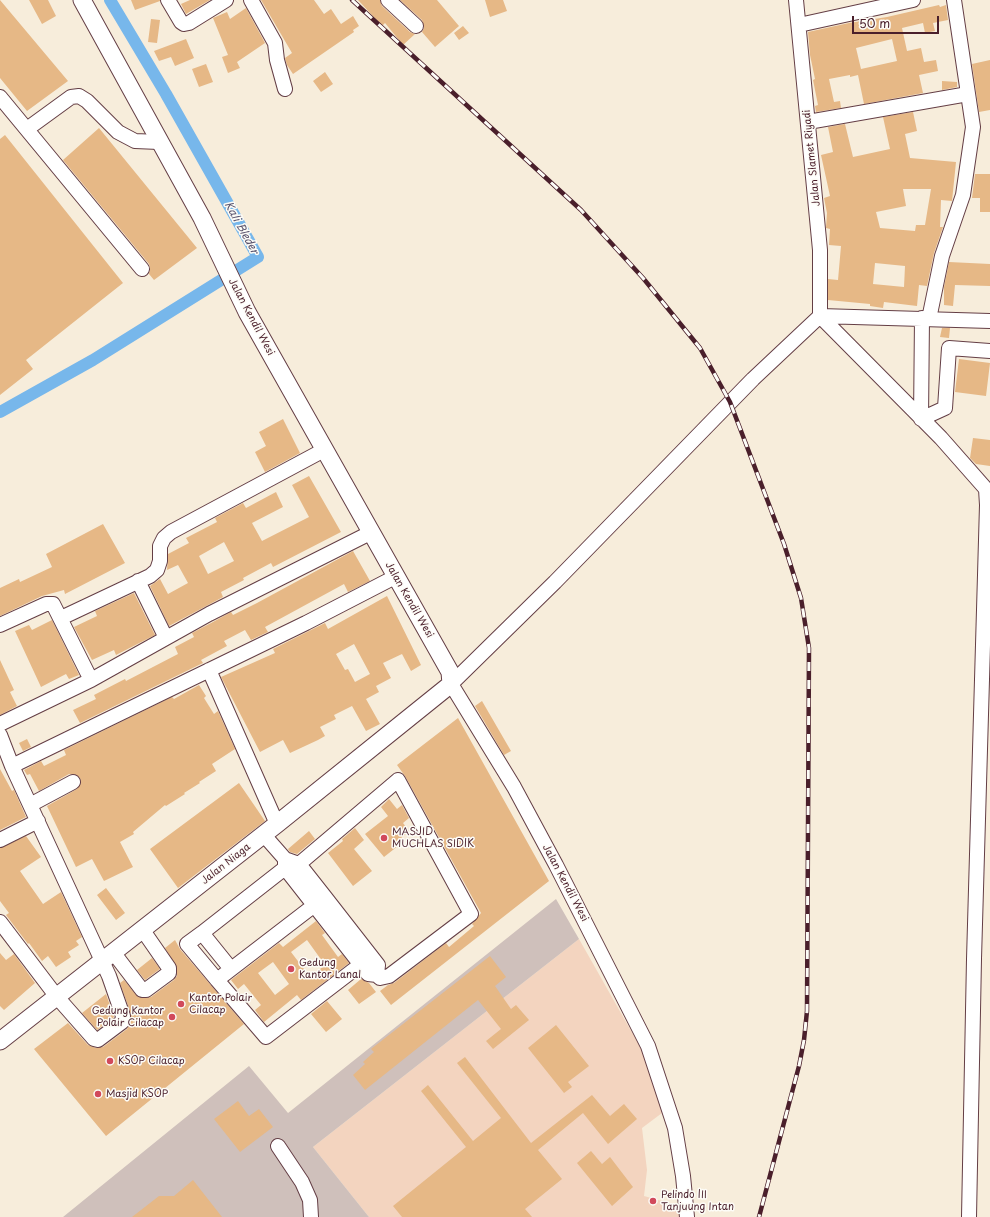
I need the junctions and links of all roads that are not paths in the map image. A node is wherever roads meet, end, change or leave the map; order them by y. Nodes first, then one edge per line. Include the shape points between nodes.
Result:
1 (82, 0) edge
2 (168, 0) edge
3 (226, 0) edge
4 (251, 0) edge
5 (388, 0) edge
6 (796, 0) edge
7 (913, 0) edge
8 (954, 0) edge
9 (799, 25) junction
10 (416, 26) dead end
11 (285, 89) dead end
12 (968, 94) junction
13 (0, 97) edge
14 (808, 122) junction
15 (27, 129) junction
16 (159, 142) junction
17 (142, 269) dead end
18 (820, 316) junction
19 (926, 319) junction
20 (990, 321) edge
21 (990, 350) edge
22 (922, 419) junction
23 (324, 450) junction
24 (370, 533) junction
25 (395, 577) junction
26 (138, 582) junction
27 (61, 618) junction
28 (0, 625) edge
29 (166, 638) junction
30 (209, 670) junction
31 (91, 680) junction
32 (451, 684) junction
33 (0, 724) edge
34 (0, 735) edge
35 (12, 766) junction
36 (74, 782) dead end
37 (30, 805) junction
38 (38, 821) junction
39 (277, 824) junction
40 (263, 834) junction
41 (0, 840) edge
42 (285, 863) junction
43 (299, 864) junction
44 (325, 896) junction
45 (314, 906) junction
46 (0, 922) edge
47 (142, 929) junction
48 (202, 933) junction
49 (108, 957) junction
50 (360, 965) junction
51 (231, 969) junction
52 (377, 975) junction
53 (217, 980) junction
54 (57, 997) junction
55 (0, 1041) edge
56 (278, 1146) dead end
57 (311, 1217) edge
58 (687, 1217) edge
59 (969, 1217) edge

1 - 16 main road, Jalan Kendil Wesi
2 - 3 street via 184,24
4 - 11 street via 275,43
5 - 10 street
6 - 9 street, Jalan Slamet Riyadi
7 - 9 street
8 - 12 street
9 - 14 street, Jalan Slamet Riyadi
12 - 14 street
12 - 19 street via 973,127 963,195 942,256
13 - 15 street
14 - 18 street, Jalan Slamet Riyadi via 820,250
15 - 16 street via 71,97 79,96 118,132 135,141
15 - 17 street
16 - 23 main road, Jalan Kendil Wesi via 202,218 235,288
18 - 19 street
18 - 22 street
18 - 32 street via 753,379 555,582
19 - 20 street
19 - 22 street
21 - 22 street via 949,348 945,408
22 - 59 street via 986,489 987,505
23 - 24 main road, Jalan Kendil Wesi
23 - 26 street via 171,532 160,546 160,561 156,570
24 - 25 main road, Jalan Kendil Wesi
24 - 29 street
25 - 30 street
25 - 32 main road, Jalan Kendil Wesi via 450,672
26 - 27 street
26 - 29 street
27 - 28 street via 53,604 46,604
27 - 31 street
29 - 31 street
30 - 35 street
30 - 39 street
31 - 33 street
32 - 39 main road, Jalan Niaga
32 - 58 street, Jalan Kendil Wesi via 514,787 648,1046 675,1128
34 - 35 street
35 - 37 street
36 - 37 street
37 - 38 street
38 - 41 street
38 - 49 street
39 - 40 main road, Jalan Niaga
40 - 42 street
40 - 47 main road, Jalan Niaga
42 - 43 street
42 - 45 street
42 - 48 street
43 - 44 street
43 - 52 street via 398,780 471,914 389,976 380,978
44 - 45 street
44 - 52 street via 378,965
45 - 50 street
45 - 51 street
46 - 54 street
47 - 49 main road, Jalan Niaga
47 - 49 street via 169,968 169,973 146,990 142,990
48 - 51 street
48 - 53 street via 187,944
49 - 54 main road, Jalan Niaga
49 - 54 street via 123,1016 122,1022 98,1040 94,1039
50 - 52 street via 368,974
50 - 53 street via 266,1037
51 - 53 street
54 - 55 main road, Jalan Niaga
56 - 57 street via 302,1182 310,1200

